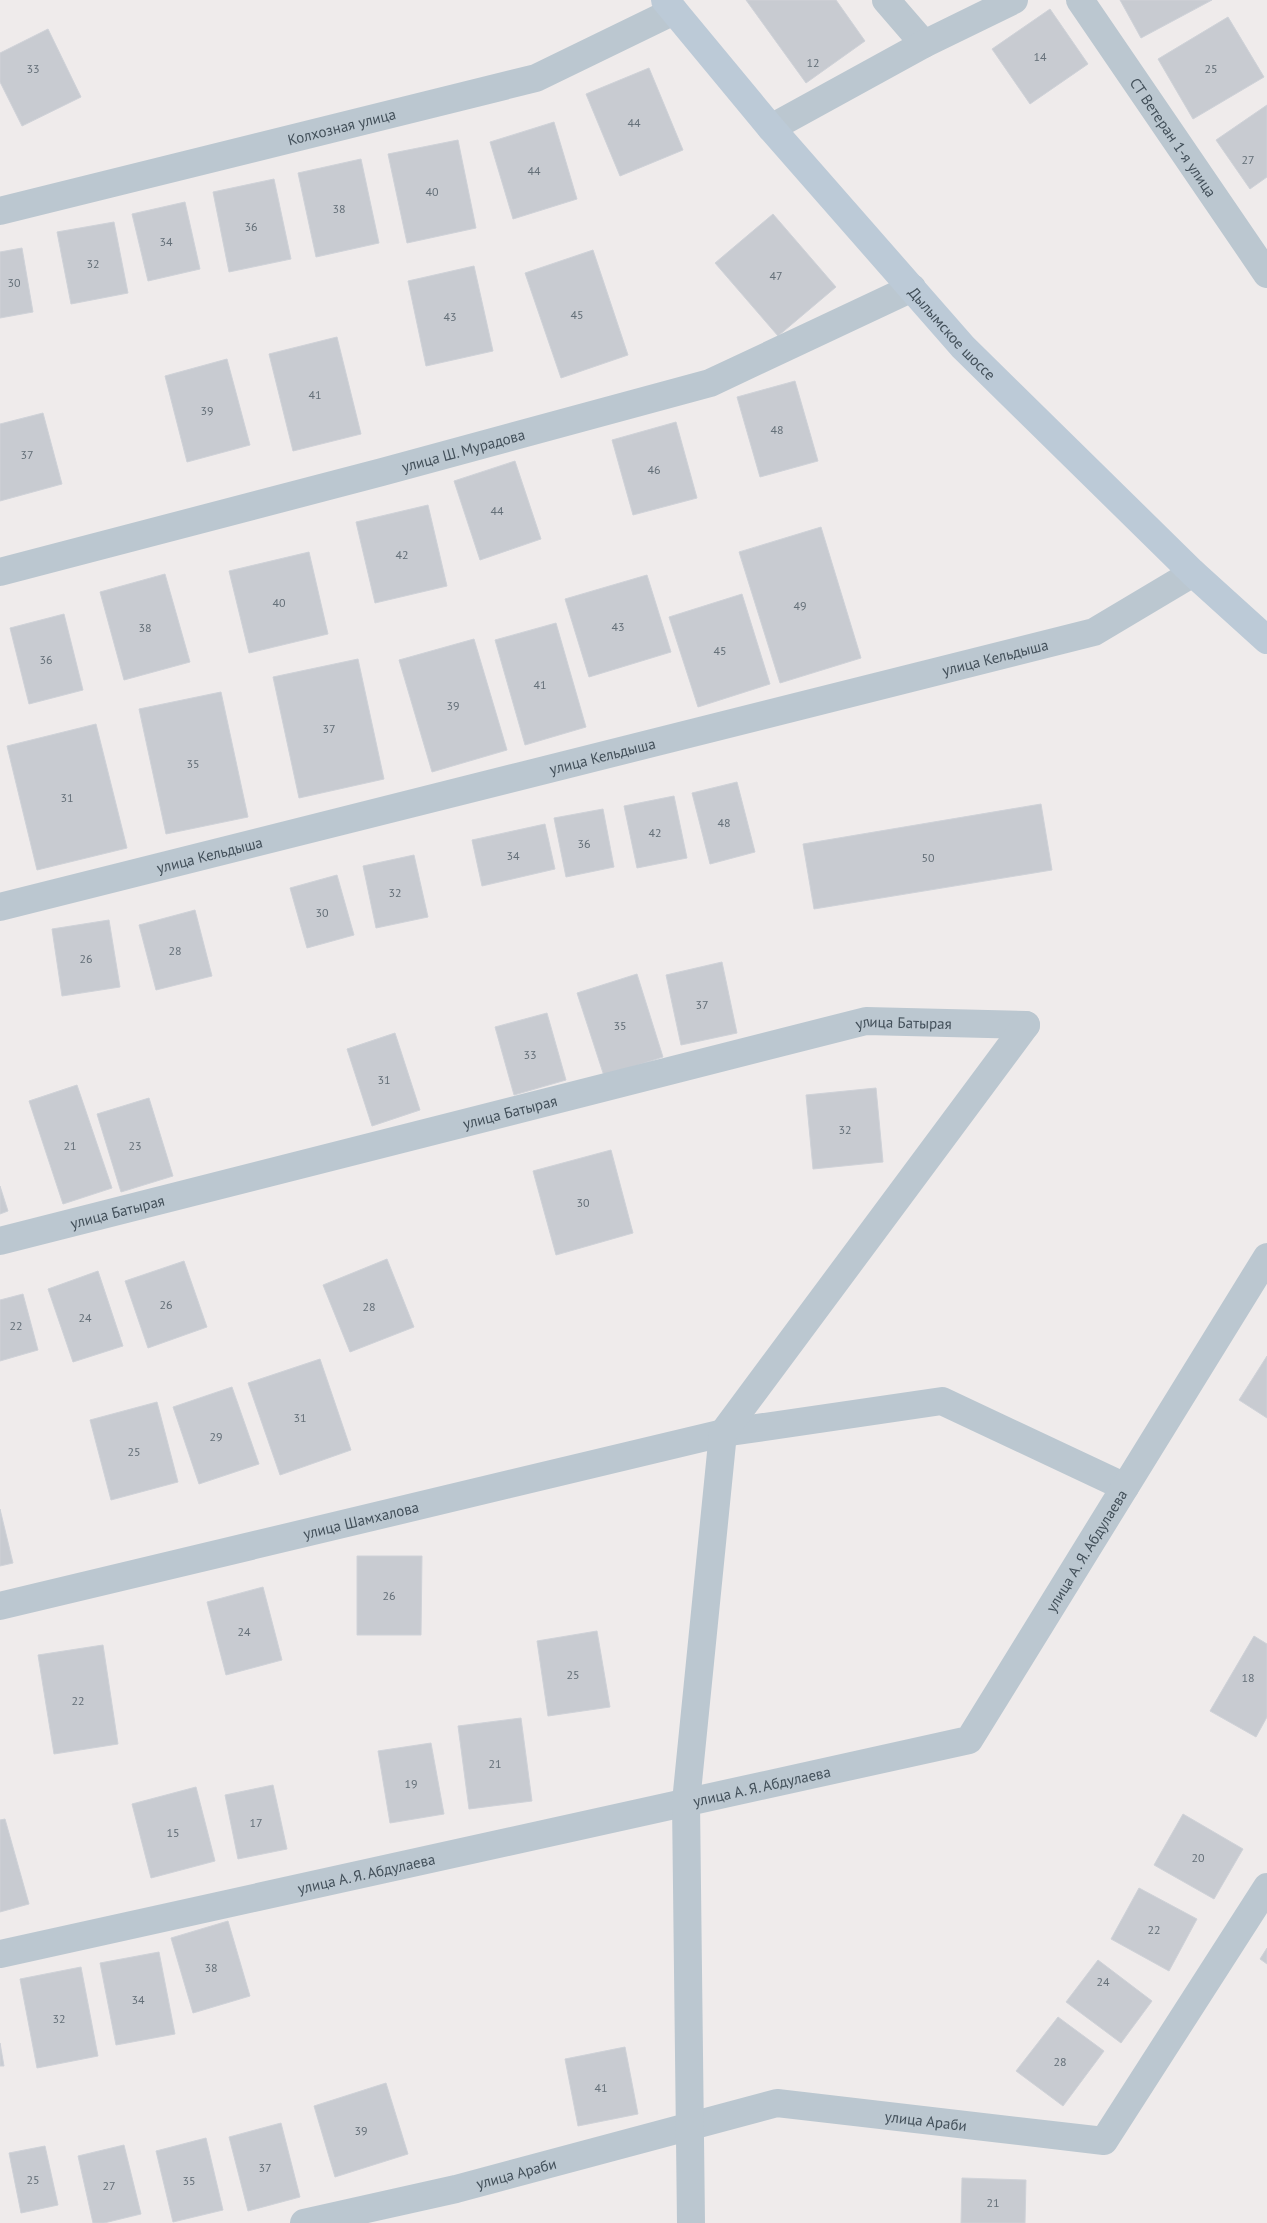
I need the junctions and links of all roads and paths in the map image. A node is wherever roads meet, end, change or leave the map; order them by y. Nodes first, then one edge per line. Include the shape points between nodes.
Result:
1 (886, 0) edge
2 (1014, 0) edge
3 (1080, 0) edge
4 (670, 5) edge
5 (924, 44) junction
6 (771, 128) junction
7 (0, 211) edge
8 (1267, 274) edge
9 (912, 288) junction
10 (0, 572) edge
11 (1193, 573) junction
12 (1267, 640) edge
13 (0, 907) edge
14 (0, 1241) edge
15 (1267, 1257) edge
16 (723, 1433) junction
17 (1125, 1487) junction
18 (0, 1606) edge
19 (686, 1802) junction
20 (1267, 1887) edge
21 (0, 1954) edge
22 (690, 2126) junction
23 (397, 2212) edge
24 (304, 2223) edge
25 (691, 2223) edge

1 - 5 street
2 - 5 street
3 - 8 street, СТ Ветеран 1-я улица
4 - 6 main road, Дылымское шоссе
4 - 7 street, Колхозная улица via 536,78
5 - 6 street
6 - 9 main road, Дылымское шоссе
9 - 10 street, улица Ш. Мурадова via 710,383
9 - 11 main road, Дылымское шоссе via 964,347
11 - 12 main road, Дылымское шоссе
11 - 13 street, улица Кельдыша via 1094,632
14 - 16 street, улица Батырая via 866,1021 1026,1025
15 - 17 street, улица А. Я. Абдулаева
16 - 17 street, улица Шамхалова via 942,1401
16 - 18 street, улица Шамхалова
16 - 19 street
17 - 19 street, улица А. Я. Абдулаева via 969,1740
19 - 21 street, улица А. Я. Абдулаева
19 - 22 street
20 - 22 street, улица Араби via 1104,2141 776,2103
22 - 23 street, улица Араби via 456,2189
22 - 25 street
23 - 24 street, улица Араби

